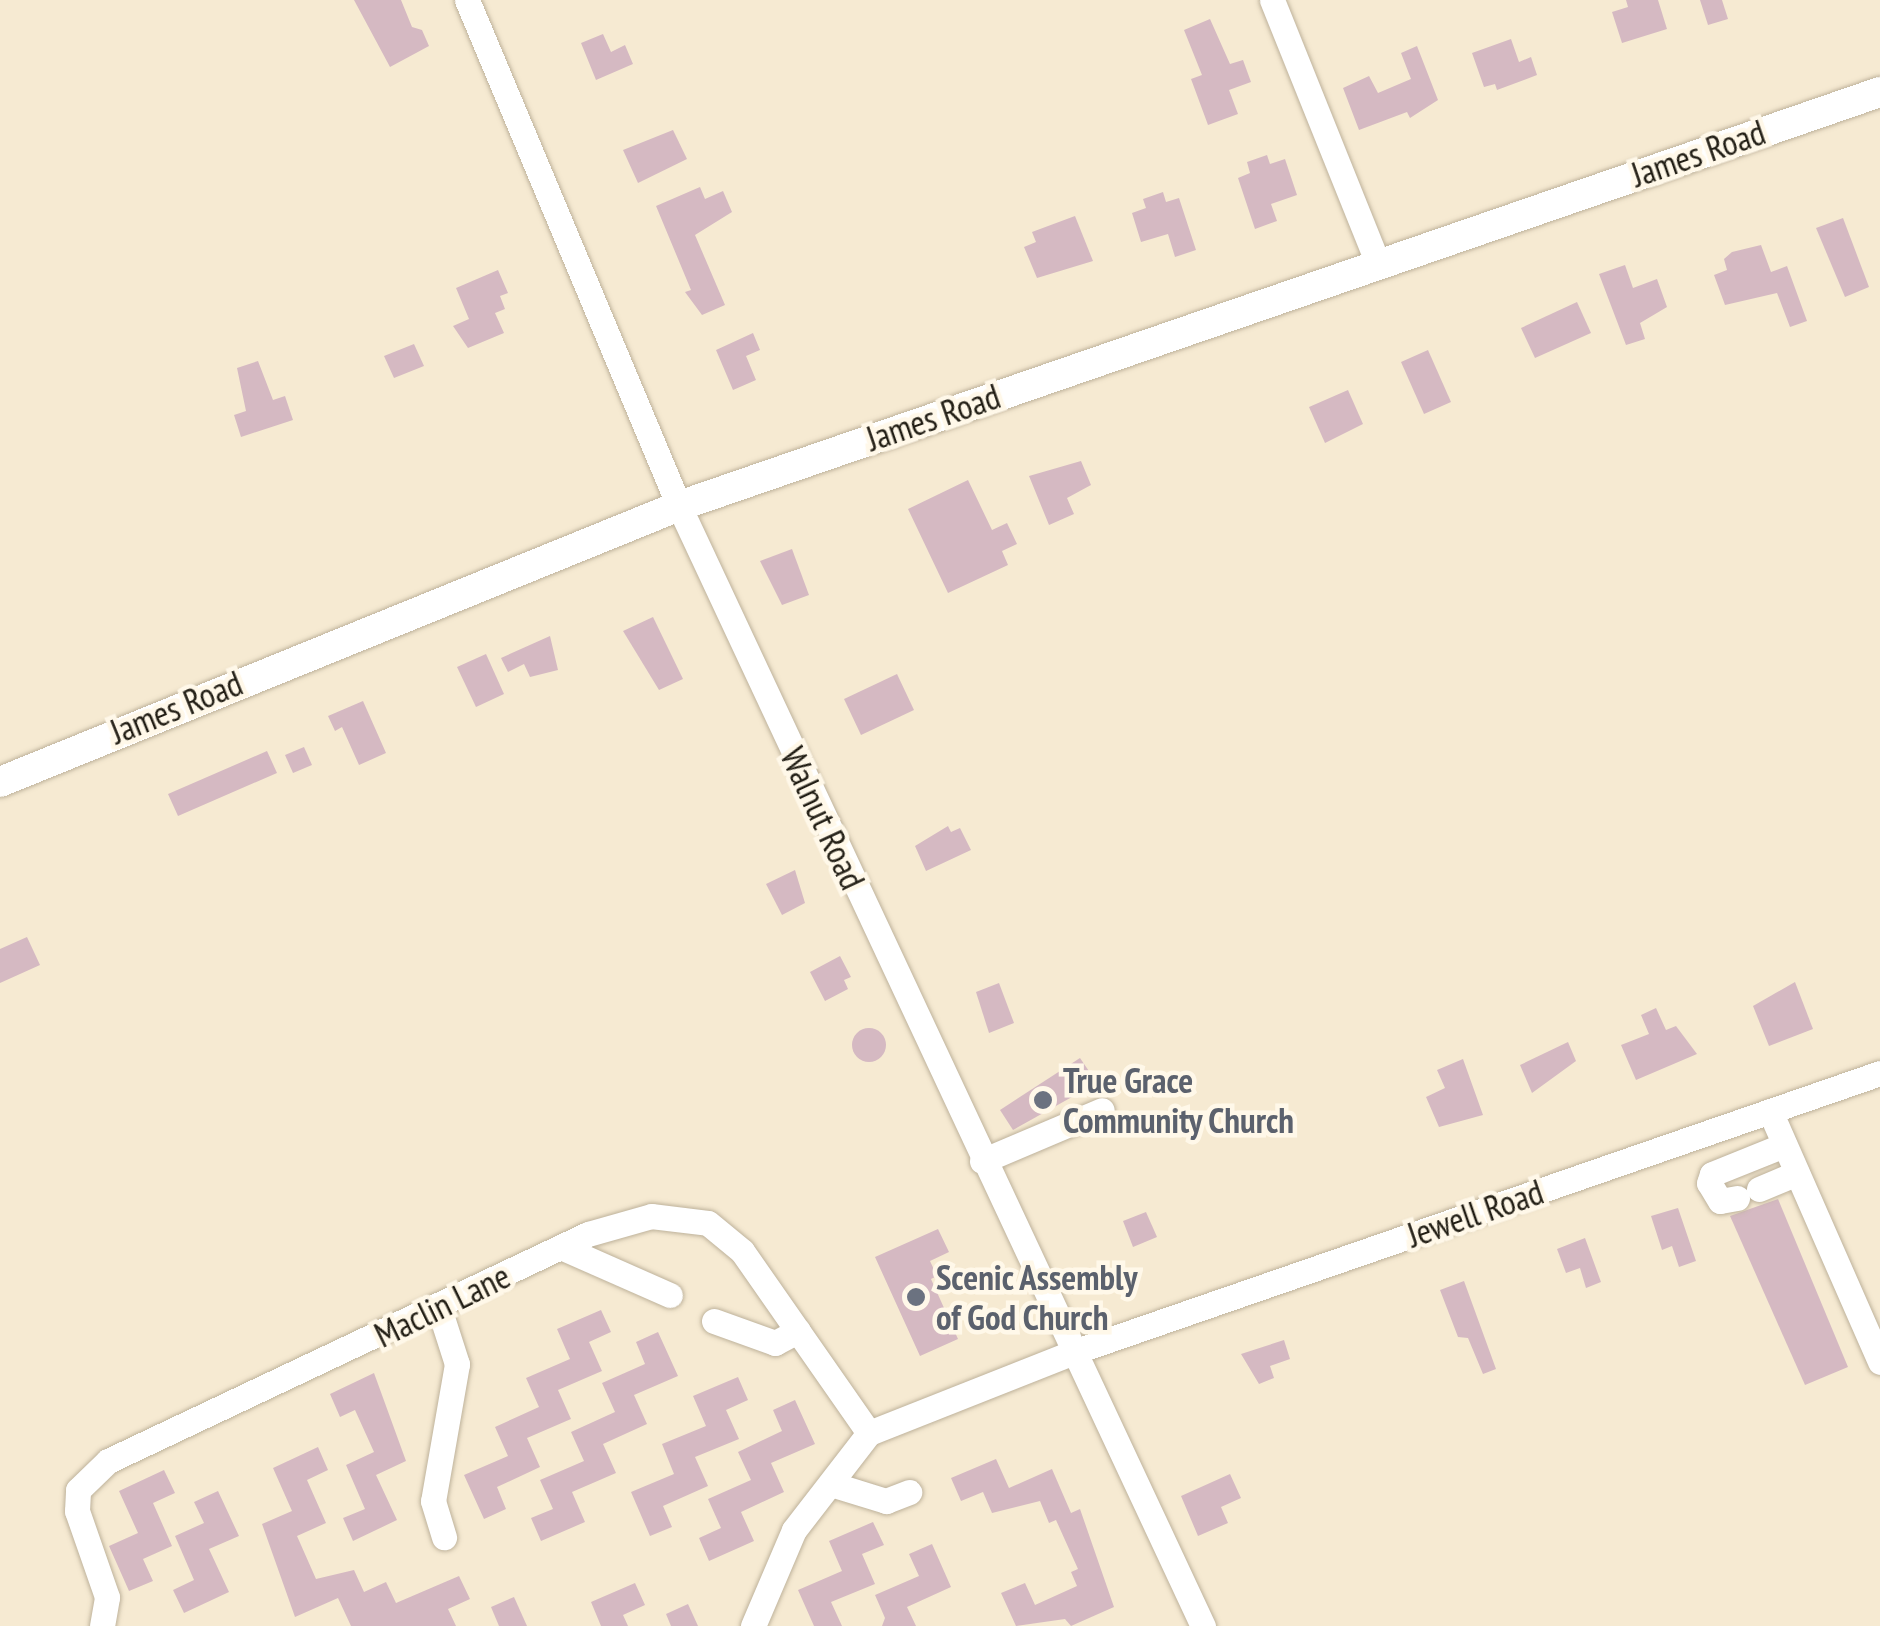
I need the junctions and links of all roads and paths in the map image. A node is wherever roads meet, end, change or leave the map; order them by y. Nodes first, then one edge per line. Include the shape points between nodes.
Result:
1 (466, 0) edge
2 (1272, 0) edge
3 (1880, 92) edge
4 (1378, 261) junction
5 (678, 506) junction
6 (0, 782) edge
7 (1880, 1073) edge
8 (1102, 1110) dead end
9 (1770, 1111) junction
10 (1784, 1145) junction
11 (982, 1161) junction
12 (1797, 1174) junction
13 (561, 1247) junction
14 (670, 1295) dead end
15 (439, 1308) junction
16 (714, 1320) dead end
17 (798, 1332) junction
18 (1071, 1353) junction
19 (1880, 1362) edge
20 (869, 1433) junction
21 (831, 1484) junction
22 (909, 1492) dead end
23 (444, 1538) dead end
24 (102, 1626) edge
25 (753, 1626) edge
26 (1203, 1626) edge

1 - 5 street, Walnut Road
2 - 4 street
3 - 4 main road, James Road
4 - 5 main road, James Road
5 - 6 main road, James Road
5 - 11 street, Walnut Road
7 - 9 street, Jewell Road
8 - 11 street
9 - 10 street
9 - 18 street, Jewell Road
10 - 12 street
10 - 12 street via 1712,1174 1710,1183 1720,1201
11 - 18 street, Walnut Road
12 - 19 street
13 - 14 street
13 - 15 street, Maclin Lane
13 - 17 street, Maclin Lane via 650,1216 708,1224 742,1251
15 - 23 street via 457,1364 433,1500
15 - 24 street, Maclin Lane via 98,1471 78,1490 77,1510 106,1598
16 - 17 street via 775,1344
17 - 20 street, Maclin Lane
18 - 20 street, Jewell Road
18 - 26 street, Walnut Road
20 - 21 street
21 - 22 street via 886,1501
21 - 25 street via 794,1530

